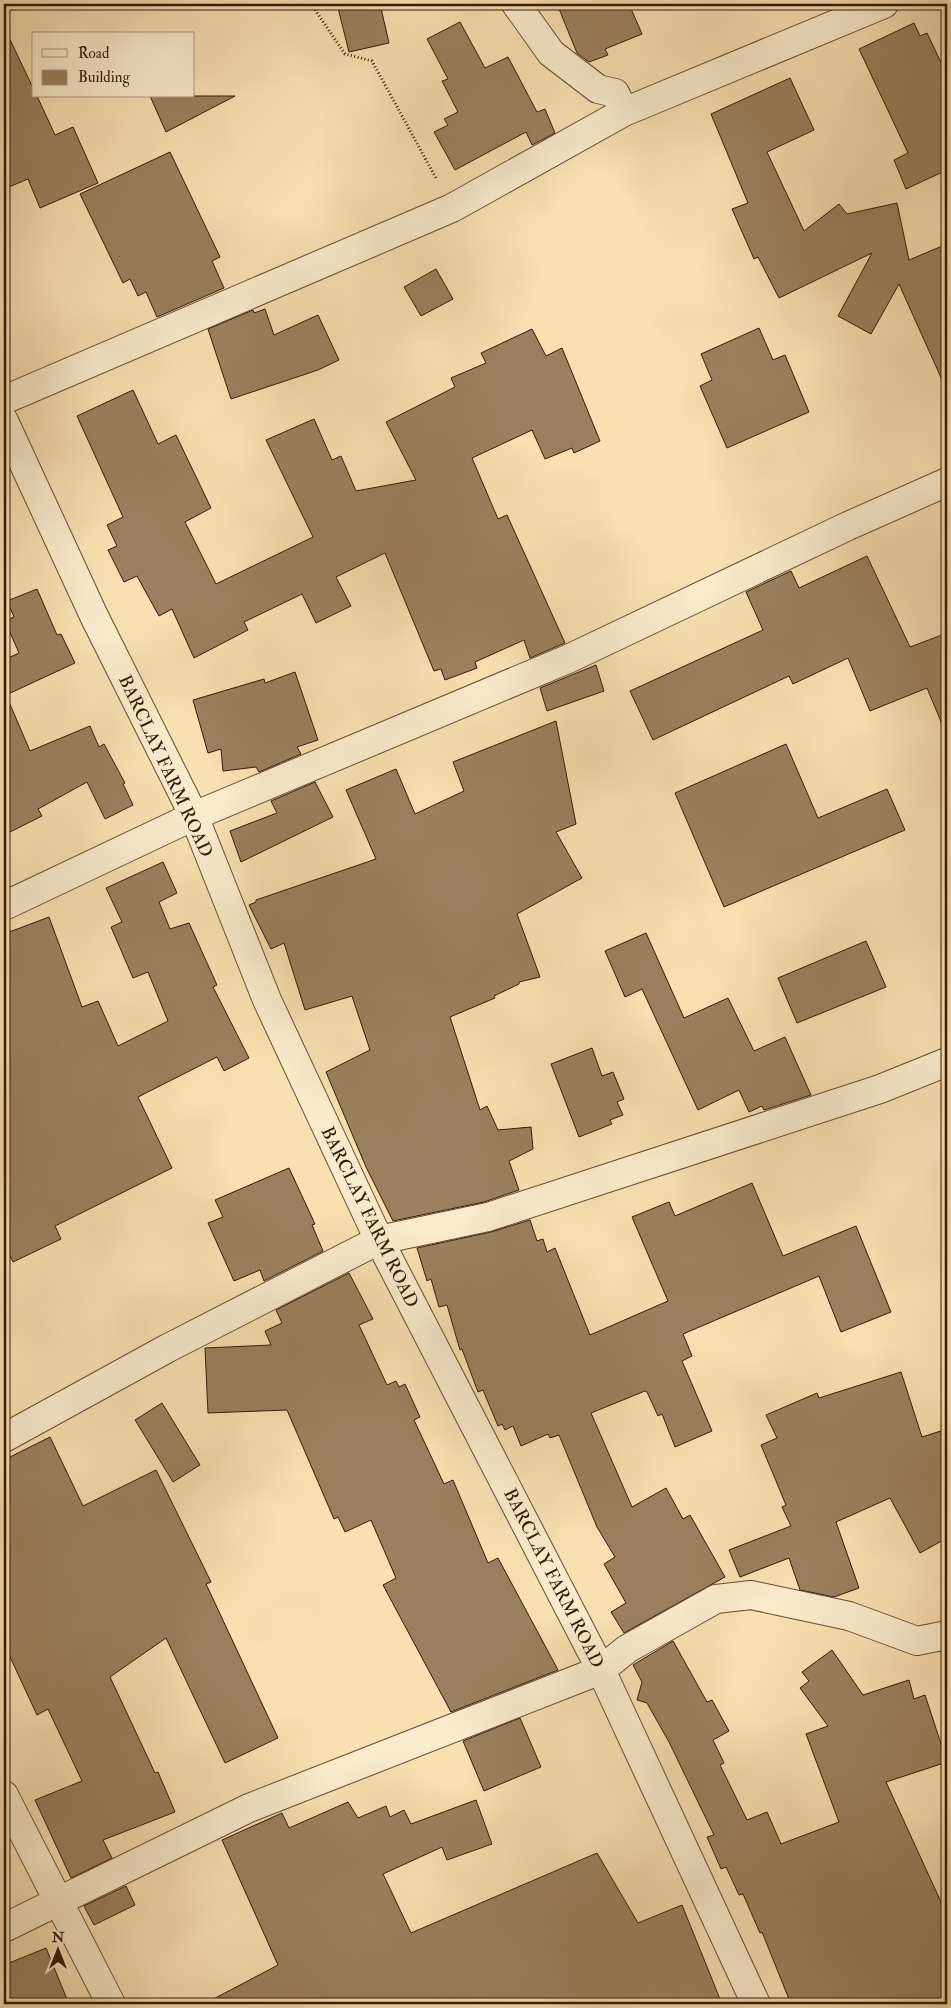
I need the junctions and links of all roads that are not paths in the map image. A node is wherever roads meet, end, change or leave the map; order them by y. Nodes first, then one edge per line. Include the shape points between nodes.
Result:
1 (516, 4) edge
2 (884, 4) edge
3 (624, 112) junction
4 (4, 400) edge
5 (4, 420) edge
6 (947, 482) edge
7 (194, 816) junction
8 (4, 906) edge
9 (947, 1062) edge
10 (379, 1240) junction
11 (4, 1438) edge
12 (947, 1635) edge
13 (601, 1670) junction
14 (4, 1795) edge
15 (58, 1902) junction
16 (4, 1928) edge
17 (111, 2004) edge
18 (756, 2004) edge

1 - 3 street via 551,53 598,89 614,93
2 - 3 street
3 - 4 street via 452,208
5 - 7 street, BARCLAY FARM ROAD via 94,616
6 - 7 street via 568,660
7 - 8 street
7 - 10 street, BARCLAY FARM ROAD via 267,1000
9 - 10 street via 880,1090 488,1217
10 - 11 street via 168,1348
10 - 13 street, BARCLAY FARM ROAD
12 - 13 street via 917,1641 849,1616 751,1595 716,1599 627,1649
13 - 15 street via 249,1808
13 - 18 street, BARCLAY FARM ROAD
14 - 15 street
15 - 16 street
15 - 17 street

